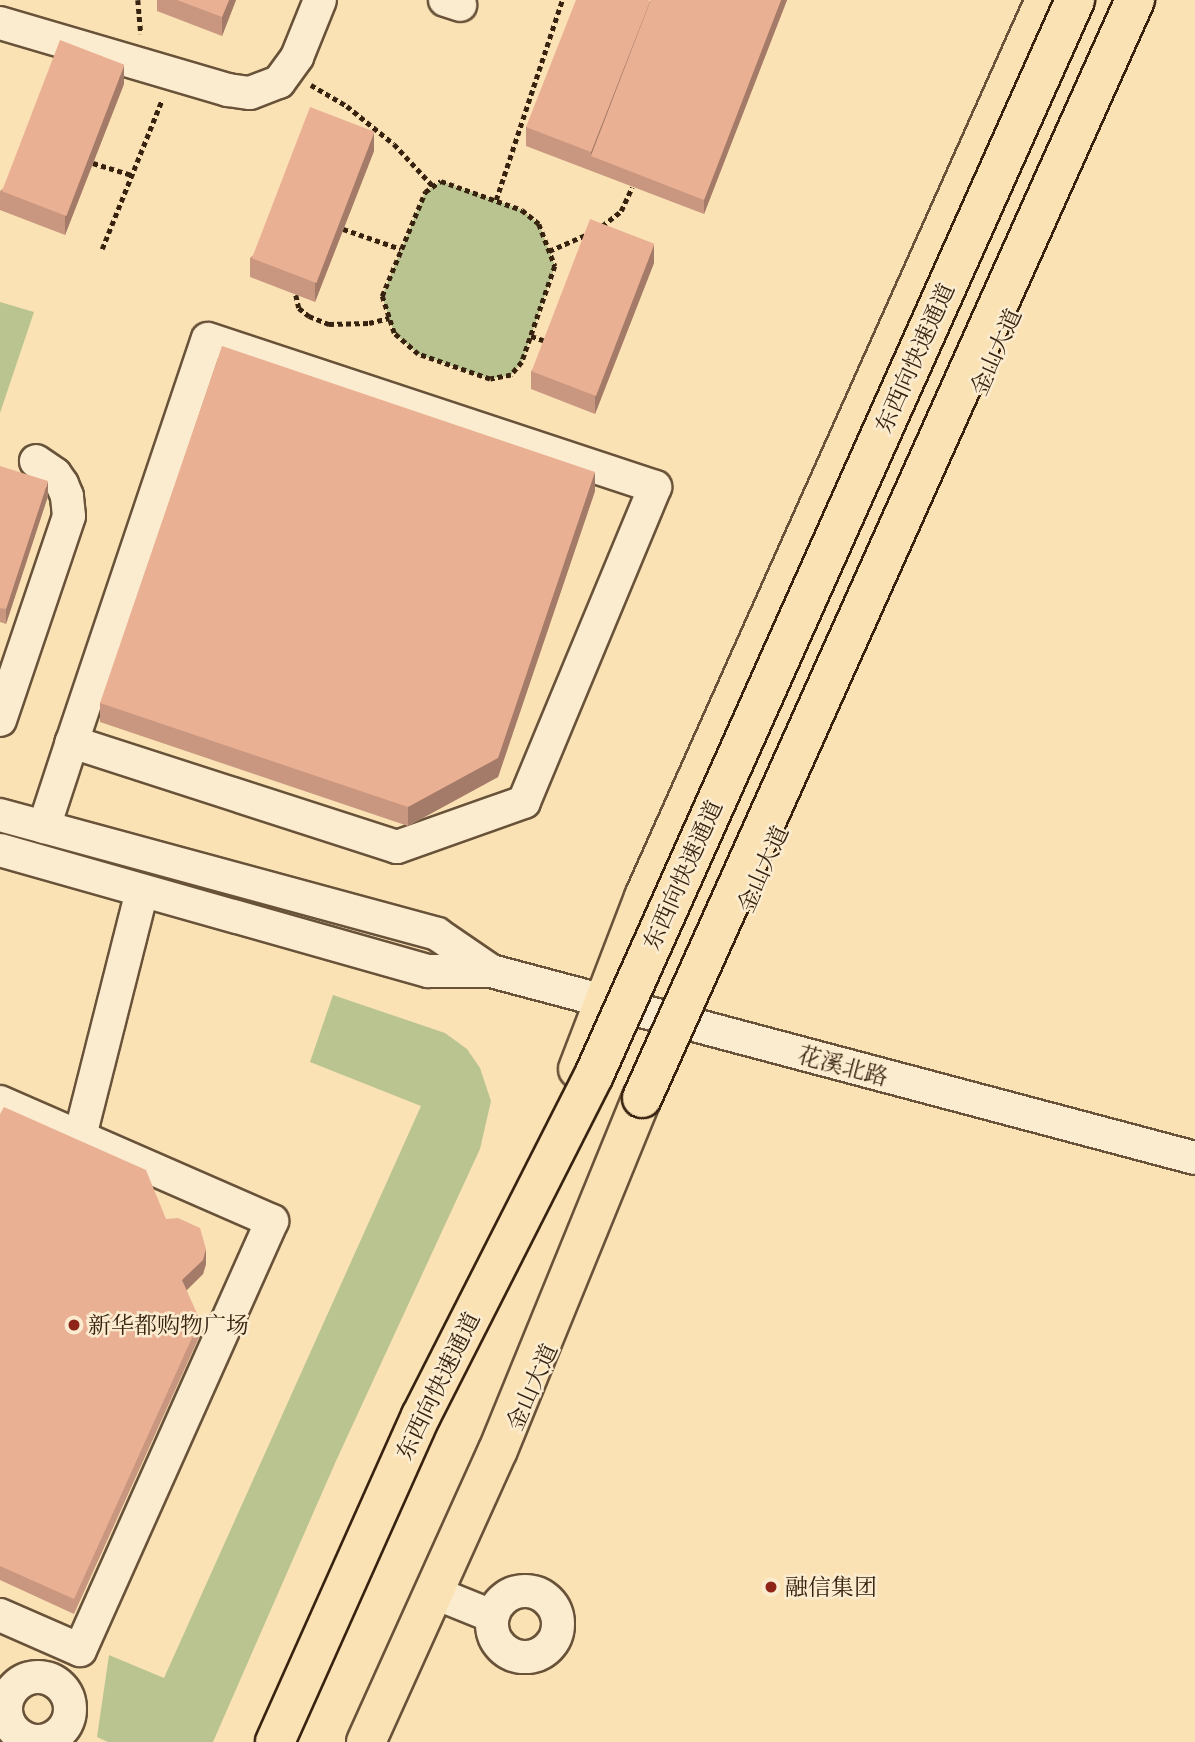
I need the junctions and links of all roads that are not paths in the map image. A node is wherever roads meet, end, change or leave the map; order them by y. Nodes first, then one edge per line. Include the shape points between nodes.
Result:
1 (320, 0) edge
2 (1045, 0) edge
3 (1075, 0) edge
4 (1135, 0) edge
5 (1154, 0) edge
6 (0, 23) edge
7 (36, 461) dead end
8 (0, 720) edge
9 (72, 742) junction
10 (0, 815) edge
11 (44, 827) junction
12 (0, 852) edge
13 (142, 891) junction
14 (491, 971) junction
15 (604, 1002) junction
16 (693, 1025) junction
17 (0, 1102) edge
18 (80, 1136) junction
19 (1195, 1158) edge
20 (440, 1595) junction
21 (0, 1615) edge
22 (492, 1616) dead end
23 (80, 1650) junction
24 (62, 1687) junction
25 (3, 1715) edge
26 (66, 1738) edge
27 (275, 1742) edge
28 (281, 1742) edge
29 (366, 1742) edge
30 (379, 1742) edge

1 - 6 street via 286,73 279,82 250,93
2 - 15 main road via 644,897
3 - 27 main road, 东西向快速通道, bridge via 594,1075 421,1416
4 - 29 main road, bridge via 642,1098 498,1450
5 - 16 main road, 金山大道
7 - 8 street via 62,484 69,516
9 - 9 street via 208,339 655,487 524,802 397,847
9 - 11 street
10 - 11 street
11 - 14 street via 437,934
12 - 13 street
13 - 14 street via 428,971
13 - 18 street
14 - 15 street, 花溪北路
15 - 16 street, 花溪北路
15 - 28 main road via 577,1074
16 - 19 street, 花溪北路
16 - 20 main road, 金山大道
17 - 18 street
18 - 23 street via 272,1221
20 - 22 street
20 - 30 main road, 金山大道
21 - 23 street
23 - 24 street
24 - 25 street via 50,1679 28,1678 10,1692
24 - 26 street via 70,1702
25 - 26 street via 24,1738

